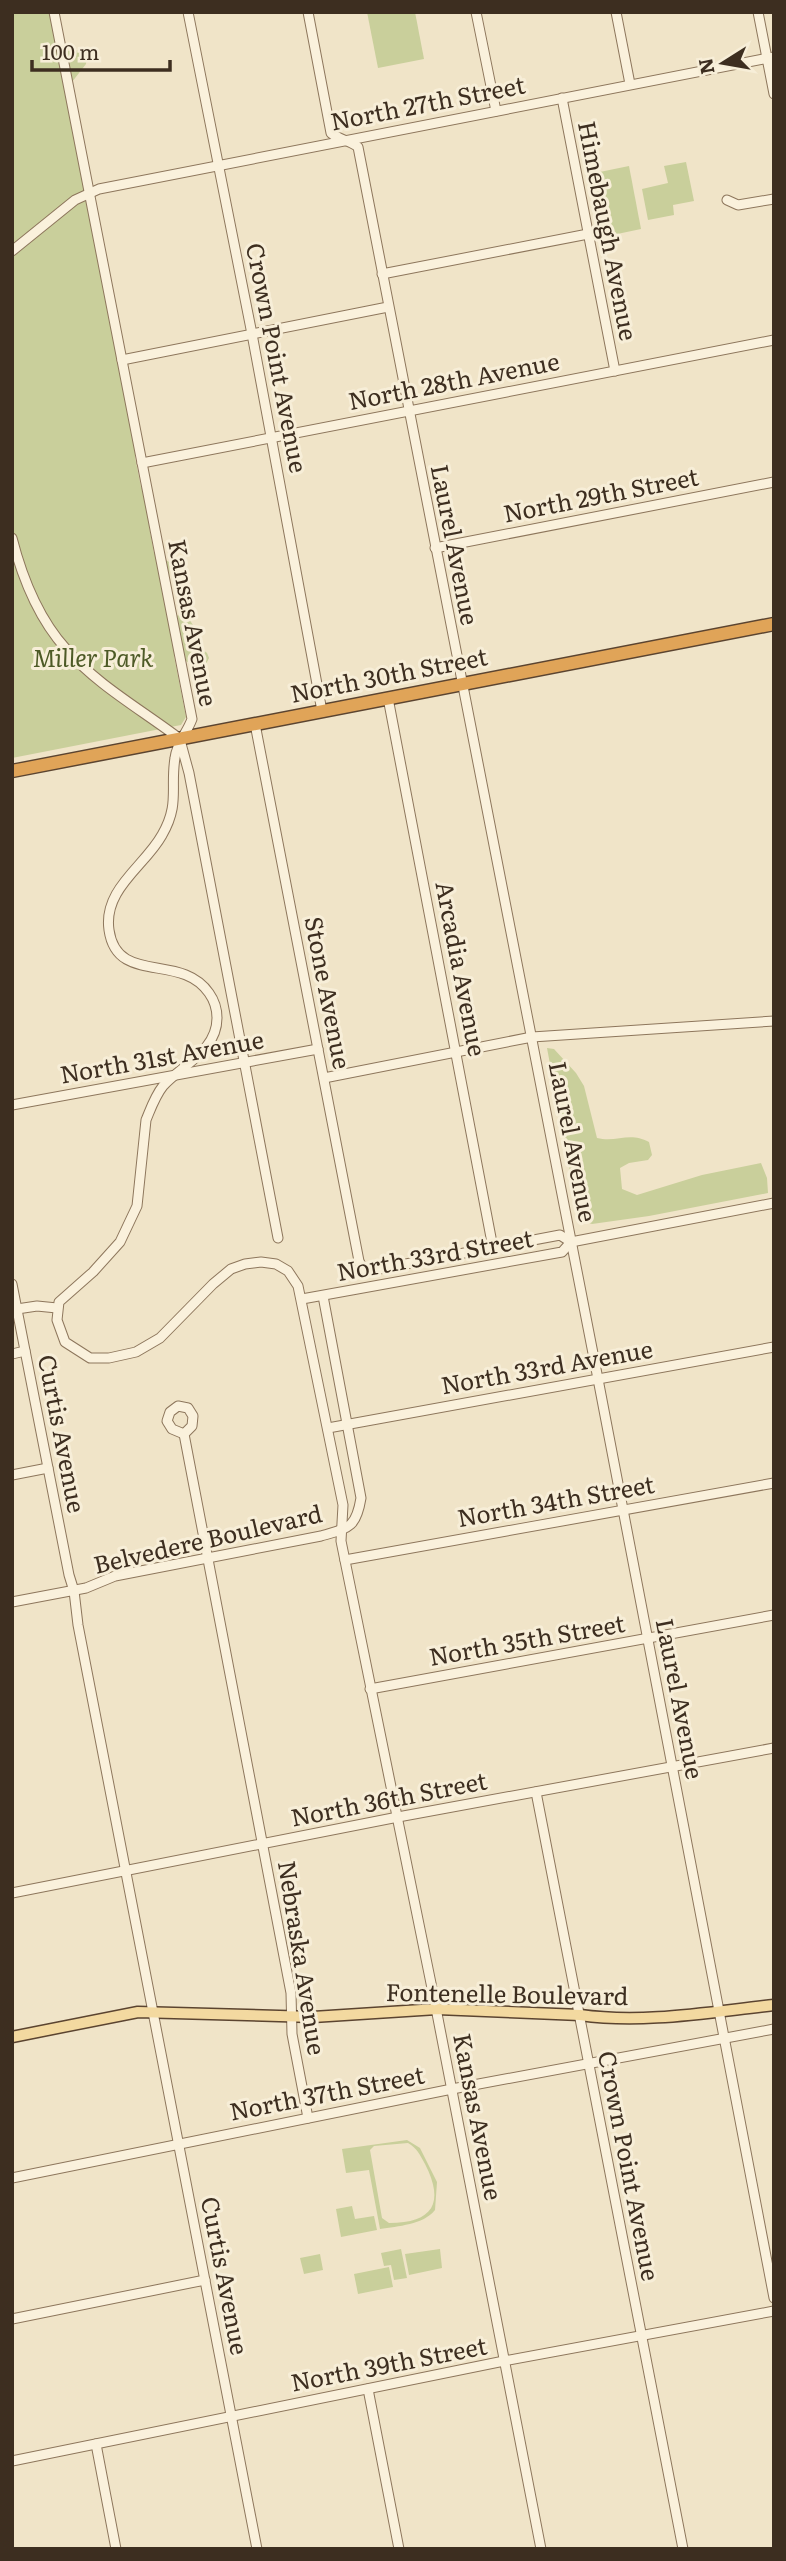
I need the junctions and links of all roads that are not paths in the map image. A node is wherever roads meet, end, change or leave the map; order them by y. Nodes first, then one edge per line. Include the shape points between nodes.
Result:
1 (54, 12) edge
2 (188, 12) edge
3 (308, 12) edge
4 (477, 12) edge
5 (616, 12) edge
6 (758, 12) edge
7 (770, 57) edge
8 (630, 84) junction
9 (774, 94) edge
10 (562, 98) junction
11 (496, 111) junction
12 (343, 140) junction
13 (218, 164) junction
14 (89, 192) junction
15 (774, 198) edge
16 (727, 200) dead end
17 (588, 234) junction
18 (12, 251) edge
19 (382, 274) junction
20 (388, 307) junction
21 (252, 334) junction
22 (774, 340) edge
23 (122, 360) junction
24 (615, 371) junction
25 (408, 411) junction
26 (272, 437) junction
27 (142, 463) junction
28 (774, 482) edge
29 (12, 538) edge
30 (435, 548) junction
31 (774, 624) edge
32 (462, 684) junction
33 (388, 698) junction
34 (323, 711) junction
35 (255, 724) junction
36 (180, 739) junction
37 (12, 771) edge
38 (774, 1021) edge
39 (532, 1037) junction
40 (318, 1049) junction
41 (456, 1052) junction
42 (245, 1062) junction
43 (177, 1074) junction
44 (324, 1078) junction
45 (12, 1105) edge
46 (774, 1203) edge
47 (278, 1238) dead end
48 (572, 1242) junction
49 (494, 1248) junction
50 (363, 1269) joint
51 (12, 1284) edge
52 (323, 1296) junction
53 (302, 1299) junction
54 (57, 1308) junction
55 (17, 1309) junction
56 (774, 1347) edge
57 (25, 1351) junction
58 (12, 1354) edge
59 (598, 1378) junction
60 (349, 1424) junction
61 (328, 1428) junction
62 (184, 1434) dead end
63 (48, 1468) junction
64 (12, 1475) edge
65 (774, 1483) edge
66 (623, 1510) junction
67 (341, 1529) junction
68 (208, 1558) junction
69 (345, 1560) junction
70 (74, 1591) junction
71 (12, 1602) edge
72 (774, 1615) edge
73 (648, 1638) junction
74 (370, 1689) junction
75 (774, 1748) edge
76 (672, 1766) junction
77 (536, 1791) junction
78 (398, 1817) junction
79 (262, 1843) junction
80 (126, 1870) junction
81 (12, 1893) edge
82 (774, 2005) edge
83 (437, 2009) junction
84 (154, 2011) junction
85 (718, 2011) junction
86 (580, 2015) junction
87 (292, 2016) junction
88 (774, 2029) edge
89 (12, 2037) edge
90 (724, 2038) junction
91 (589, 2063) junction
92 (452, 2089) junction
93 (308, 2118) junction
94 (179, 2144) junction
95 (12, 2178) edge
96 (205, 2280) junction
97 (774, 2298) edge
98 (774, 2311) edge
99 (12, 2319) edge
100 (642, 2335) junction
101 (504, 2361) junction
102 (368, 2389) junction
103 (232, 2416) junction
104 (96, 2444) junction
105 (12, 2461) edge
106 (116, 2549) edge
107 (257, 2549) edge
108 (399, 2549) edge
109 (541, 2549) edge
110 (683, 2549) edge

1 - 14 street, Kansas Avenue
2 - 13 street, Crown Point Avenue
3 - 12 street, Laurel Avenue via 331,133
4 - 11 street
5 - 8 street
6 - 7 street
7 - 8 street, North 27th Street
7 - 9 street
8 - 10 street, North 27th Street
10 - 11 street, North 27th Street
10 - 17 street, Himebaugh Avenue
11 - 12 street, North 27th Street
12 - 13 street, North 27th Street
12 - 19 street, Laurel Avenue via 358,146
13 - 14 street, North 27th Street
13 - 21 street, Crown Point Avenue
14 - 18 street
14 - 23 street, Kansas Avenue
15 - 16 street via 738,205
17 - 19 street
17 - 24 street, Himebaugh Avenue
19 - 20 street, Laurel Avenue
20 - 21 street
20 - 25 street, Laurel Avenue
21 - 23 street
21 - 26 street, Crown Point Avenue
22 - 24 street, North 28th Avenue
23 - 27 street, Kansas Avenue
24 - 25 street, North 28th Avenue
25 - 26 street, North 28th Avenue
25 - 30 street, Laurel Avenue
26 - 27 street, North 28th Avenue
26 - 34 street, Crown Point Avenue
27 - 36 street, Kansas Avenue via 191,715
28 - 30 street, North 29th Street
29 - 36 street via 31,591 65,649
30 - 32 street, Laurel Avenue
31 - 32 highway, North 30th Street
32 - 33 highway, North 30th Street
32 - 39 street, Laurel Avenue
33 - 34 highway, North 30th Street
33 - 41 street, Arcadia Avenue
34 - 35 highway, North 30th Street
35 - 36 highway, North 30th Street
35 - 40 street, Stone Avenue
36 - 37 highway, North 30th Street
36 - 42 street, Kansas Avenue
36 - 43 street via 169,822 117,892 108,920 112,941 126,959 192,976 215,1003 213,1036
38 - 39 street
39 - 41 street
39 - 48 street, Laurel Avenue
40 - 42 street, North 31st Avenue
40 - 44 street, Stone Avenue
41 - 44 street
41 - 49 street, Arcadia Avenue
42 - 43 street, North 31st Avenue
42 - 47 street, Kansas Avenue
43 - 45 street, North 31st Avenue
43 - 54 street via 158,1093 146,1120 137,1206 125,1234
44 - 50 street, Stone Avenue
46 - 48 street, North 33rd Street
48 - 49 street, North 33rd Street via 560,1235
48 - 52 street, North 33rd Street via 562,1252
48 - 59 street, Laurel Avenue
49 - 50 street, North 33rd Street
51 - 55 street, Curtis Avenue
52 - 53 street, North 33rd Street
52 - 60 street
53 - 54 street, Belvedere Boulevard via 294,1279 276,1264 237,1266 160,1338 135,1352 109,1358 90,1358 65,1342
53 - 61 street, Belvedere Boulevard
54 - 55 street
55 - 57 street, Curtis Avenue
56 - 59 street, North 33rd Avenue
57 - 58 street
57 - 63 street, Curtis Avenue
59 - 60 street, North 33rd Avenue
59 - 66 street, Laurel Avenue
60 - 61 street, North 33rd Avenue
60 - 67 street via 361,1498 358,1517
61 - 67 street, Belvedere Boulevard via 343,1505
62 - 68 street, Nebraska Avenue
63 - 64 street
63 - 70 street, Curtis Avenue
65 - 66 street, North 34th Street
66 - 69 street, North 34th Street
66 - 73 street, Laurel Avenue
67 - 68 street, Belvedere Boulevard
67 - 69 street, Kansas Avenue
68 - 70 street, Belvedere Boulevard via 115,1576
68 - 79 street, Nebraska Avenue
69 - 74 street, Kansas Avenue
70 - 71 street
70 - 80 street, Belvedere Boulevard
72 - 73 street, North 35th Street
73 - 74 street, North 35th Street
73 - 76 street, Laurel Avenue
74 - 78 street, Kansas Avenue
75 - 76 street, North 36th Street
76 - 77 street, North 36th Street
76 - 85 street, Laurel Avenue
77 - 78 street, North 36th Street
77 - 86 street, Crown Point Avenue
78 - 79 street, North 36th Street
78 - 83 street, Kansas Avenue
79 - 80 street, North 36th Street
79 - 87 street, Nebraska Avenue
80 - 81 street, North 36th Street
80 - 84 street, Belvedere Boulevard
82 - 85 main road, Fontenelle Boulevard
83 - 86 main road, Fontenelle Boulevard
83 - 87 main road, Fontenelle Boulevard
83 - 92 street, Kansas Avenue
84 - 87 main road, Fontenelle Boulevard
84 - 89 main road, Fontenelle Boulevard
84 - 94 street, Curtis Avenue
85 - 86 main road, Fontenelle Boulevard via 653,2018
85 - 90 street, Laurel Avenue
86 - 91 street, Crown Point Avenue
87 - 93 street, Nebraska Avenue
88 - 90 street, North 37th Street
90 - 91 street, North 37th Street
90 - 97 street, Laurel Avenue
91 - 92 street, North 37th Street
91 - 100 street, Crown Point Avenue
92 - 93 street, North 37th Street
92 - 101 street, Kansas Avenue
93 - 94 street, North 37th Street
94 - 95 street, North 37th Street
94 - 96 street, Curtis Avenue
96 - 99 street
96 - 103 street, Curtis Avenue
98 - 100 street, North 39th Street
100 - 101 street, North 39th Street
100 - 110 street, Crown Point Avenue
101 - 102 street, North 39th Street
101 - 109 street, Kansas Avenue
102 - 103 street, North 39th Street
102 - 108 street
103 - 104 street, North 39th Street
103 - 107 street, Curtis Avenue
104 - 105 street, North 39th Street
104 - 106 street

